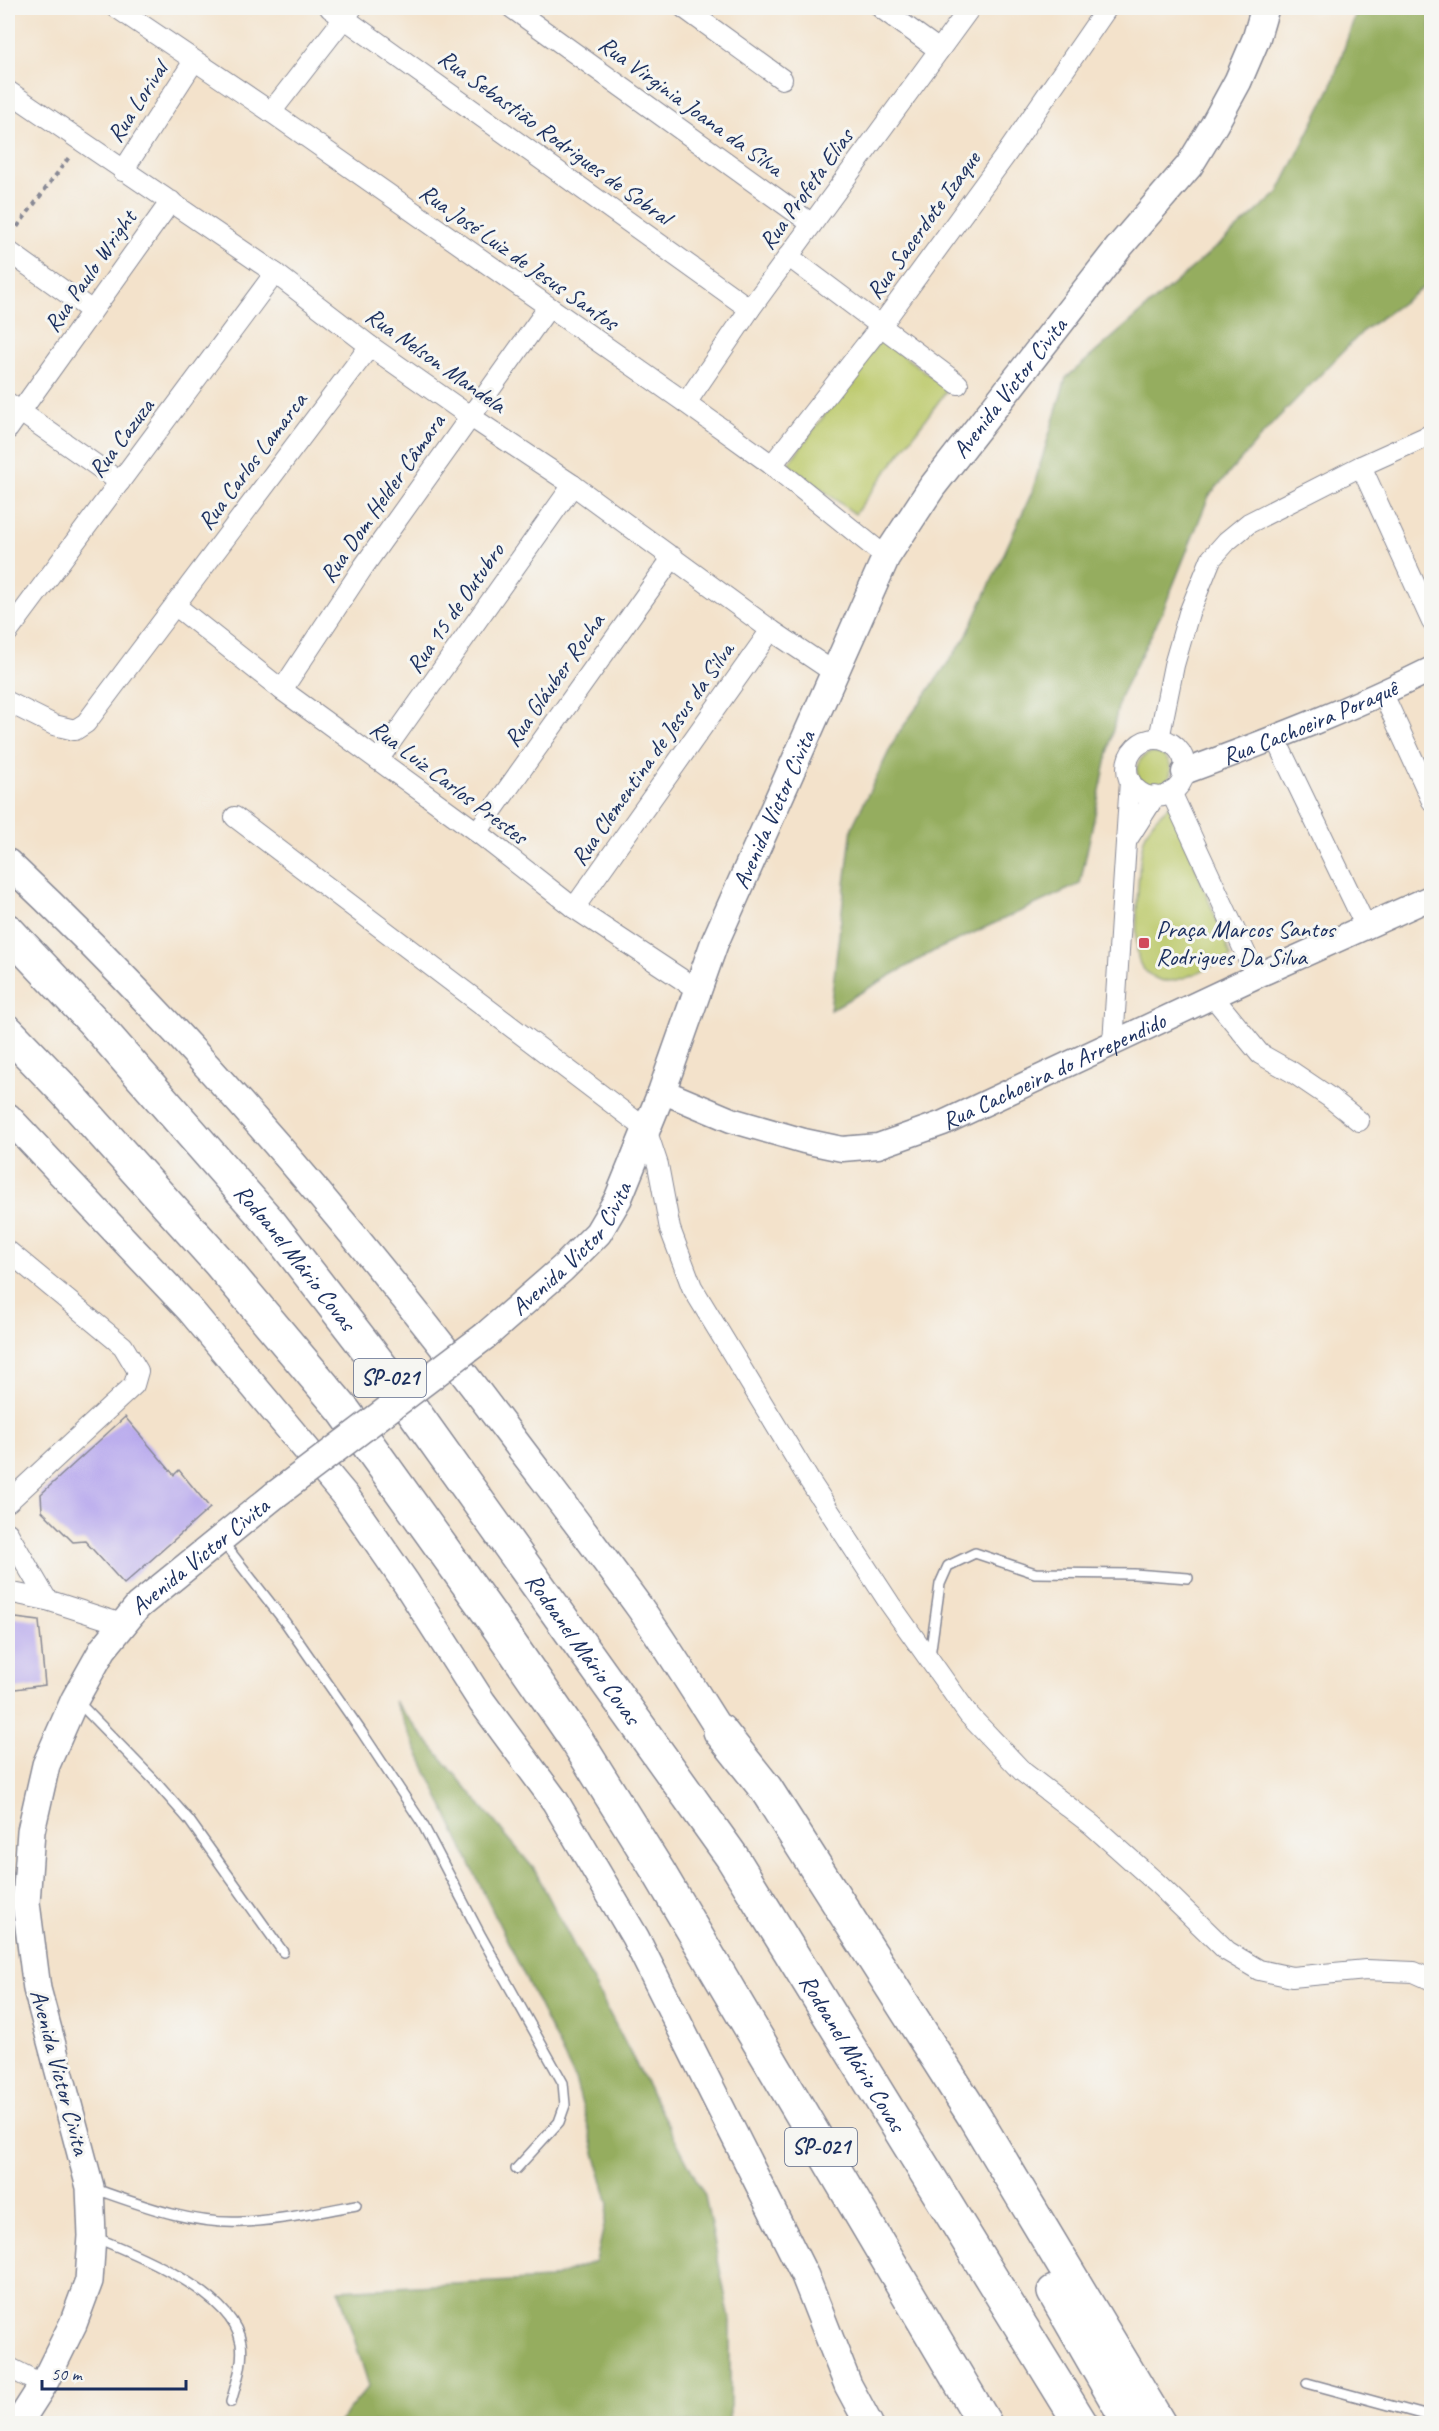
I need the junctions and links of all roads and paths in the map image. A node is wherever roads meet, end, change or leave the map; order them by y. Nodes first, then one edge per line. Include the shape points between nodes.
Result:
1 (117, 8) edge
2 (512, 8) edge
3 (684, 8) edge
4 (881, 8) edge
5 (970, 8) edge
6 (1107, 8) edge
7 (1265, 8) edge
8 (342, 11) edge
9 (939, 50) junction
10 (194, 62) junction
11 (782, 79) dead end
12 (8, 91) edge
13 (271, 112) junction
14 (80, 142) junction
15 (123, 171) junction
16 (171, 201) junction
17 (812, 224) junction
18 (8, 239) edge
19 (8, 251) edge
20 (788, 256) junction
21 (275, 273) junction
22 (548, 308) junction
23 (750, 309) junction
24 (92, 311) junction
25 (880, 327) junction
26 (370, 346) junction
27 (958, 384) dead end
28 (686, 403) junction
29 (14, 408) edge
30 (471, 417) junction
31 (8, 429) edge
32 (1431, 434) edge
33 (772, 465) junction
34 (1360, 466) junction
35 (120, 482) junction
36 (573, 485) junction
37 (673, 557) junction
38 (886, 557) junction
39 (176, 606) junction
40 (1431, 622) edge
41 (771, 630) junction
42 (8, 632) edge
43 (1431, 669) edge
44 (835, 673) junction
45 (282, 690) junction
46 (1383, 694) junction
47 (8, 702) edge
48 (1275, 738) junction
49 (1159, 739) junction
50 (378, 760) junction
51 (1184, 771) junction
52 (1130, 781) junction
53 (1163, 794) junction
54 (1431, 801) edge
55 (235, 817) dead end
56 (477, 832) junction
57 (1127, 840) junction
58 (8, 863) edge
59 (1431, 897) edge
60 (574, 908) junction
61 (1366, 927) junction
62 (8, 932) edge
63 (1256, 976) junction
64 (698, 990) junction
65 (1214, 998) junction
66 (8, 1032) edge
67 (1113, 1043) junction
68 (662, 1091) junction
69 (8, 1117) edge
70 (1359, 1121) dead end
71 (646, 1129) junction
72 (8, 1251) edge
73 (8, 1502) edge
74 (8, 1533) edge
75 (221, 1539) junction
76 (1188, 1578) dead end
77 (8, 1592) edge
78 (47, 1600) junction
79 (122, 1624) junction
80 (929, 1662) junction
81 (75, 1699) junction
82 (720, 1731) junction
83 (283, 1952) dead end
84 (1431, 1980) edge
85 (516, 2169) dead end
86 (90, 2187) junction
87 (356, 2205) dead end
88 (92, 2236) junction
89 (8, 2367) edge
90 (1307, 2383) dead end
91 (43, 2385) junction
92 (231, 2402) dead end
93 (1431, 2417) edge
94 (18, 2424) edge
95 (869, 2424) edge
96 (985, 2424) edge
97 (1081, 2424) edge
98 (1130, 2424) edge
99 (1159, 2424) edge

1 - 10 street, Rua José Luiz de Jesus Santos
2 - 17 street, Rua Virginia Joana da Silva
3 - 11 street
4 - 9 street
5 - 9 street, Rua Profeta Elias
6 - 25 street, Rua Sacerdote Izaque
7 - 38 main road, Avenida Victor Civita via 1238,81 1189,166 1120,246 932,487
8 - 13 street
8 - 23 street, Rua Sebastião Rodrigues de Sobral
9 - 17 street, Rua Profeta Elias
10 - 13 street, Rua José Luiz de Jesus Santos
10 - 15 street, Rua Lorival
12 - 14 street, Rua Nelson Mandela
13 - 22 street, Rua José Luiz de Jesus Santos
14 - 15 street, Rua Nelson Mandela
14 - 18 path
15 - 16 street, Rua Nelson Mandela
16 - 21 street, Rua Nelson Mandela
16 - 24 street, Rua Paulo Wright
17 - 20 street, Rua Profeta Elias
19 - 24 street
20 - 23 street, Rua Profeta Elias
20 - 25 street
21 - 26 street, Rua Nelson Mandela
21 - 35 street, Rua Cazuza
22 - 28 street, Rua José Luiz de Jesus Santos
22 - 30 street, Rua Dom Helder Câmara
23 - 28 street, Rua Profeta Elias
24 - 29 street, Rua Paulo Wright
25 - 27 street
25 - 33 street, Rua Sacerdote Izaque
26 - 30 street, Rua Nelson Mandela
26 - 39 street, Rua Carlos Lamarca
28 - 33 street, Rua José Luiz de Jesus Santos
29 - 31 street, Rua Paulo Wright
29 - 35 street
30 - 36 street, Rua Nelson Mandela
30 - 45 street, Rua Dom Helder Câmara via 364,566
32 - 34 street
33 - 38 street, Rua José Luiz de Jesus Santos
34 - 40 street
34 - 49 street via 1249,523 1211,559 1186,623
35 - 42 street, Rua Cazuza
36 - 37 street, Rua Nelson Mandela
36 - 50 street, Rua 15 de Outubro
37 - 41 street, Rua Nelson Mandela
37 - 56 street, Rua Gláuber Rocha
38 - 44 main road, Avenida Victor Civita
39 - 45 street, Rua Luiz Carlos Prestes
39 - 47 street, Rua Carlos Lamarca via 86,723 75,730 54,725
41 - 44 street, Rua Nelson Mandela
41 - 60 street, Rua Clementina de Jesus da Silva
43 - 46 street, Rua Cachoeira Poraquê
44 - 64 main road, Avenida Victor Civita via 714,944
45 - 50 street, Rua Luiz Carlos Prestes
46 - 48 street, Rua Cachoeira Poraquê
46 - 54 street
48 - 51 street, Rua Cachoeira Poraquê
48 - 61 street
49 - 51 street via 1179,750
49 - 52 street via 1141,742 1130,755
50 - 56 street, Rua Luiz Carlos Prestes
51 - 53 street via 1180,783
52 - 53 street via 1141,793
52 - 57 street
53 - 57 street
53 - 63 street
55 - 71 street
56 - 60 street, Rua Luiz Carlos Prestes
57 - 67 street
58 - 82 main road via 209,1069 361,1244 431,1330 640,1609
59 - 61 street, Rua Cachoeira do Arrependido
60 - 64 street, Rua Luiz Carlos Prestes
61 - 63 street, Rua Cachoeira do Arrependido
62 - 97 highway, Rodoanel Mário Covas / SP-021 via 270,1223 389,1377 732,1857
63 - 65 street, Rua Cachoeira do Arrependido
64 - 68 main road, Avenida Victor Civita
65 - 67 street, Rua Cachoeira do Arrependido
65 - 70 street via 1260,1054
66 - 96 highway, SP-021 via 218,1261 344,1411 494,1621 577,1741 658,1871
67 - 68 street, Rua Cachoeira do Arrependido via 943,1124 878,1146 842,1149 804,1141 731,1120
68 - 71 main road, Avenida Victor Civita
69 - 95 main road via 191,1311 346,1498 482,1702 555,1801 640,1948 805,2276 848,2385
71 - 75 main road, Avenida Victor Civita, bridge via 618,1199 597,1233 562,1269 484,1336
71 - 80 street via 658,1165 670,1229 692,1287 809,1480
72 - 73 street via 123,1346 138,1371 134,1385
74 - 78 street
75 - 79 main road, Avenida Victor Civita via 138,1606
75 - 85 lane via 285,1622 422,1823 563,2083 565,2105 558,2122
76 - 80 lane via 1035,1573 975,1553 948,1566 940,1584
77 - 78 street
78 - 79 street
79 - 81 main road, Avenida Victor Civita
80 - 84 street via 969,1714 1023,1772 1092,1825 1227,1951 1259,1970 1292,1977 1366,1970 1414,1972
81 - 83 lane via 189,1820
81 - 86 main road, Avenida Victor Civita via 46,1765 31,1831 26,1903 37,1989
82 - 98 highway via 755,1798
82 - 99 highway via 766,1790 967,2106
86 - 87 lane via 155,2210 204,2220 242,2222
86 - 88 main road, Avenida Victor Civita
88 - 91 main road, Avenida Victor Civita via 89,2281 74,2324
88 - 92 lane via 195,2287 235,2323 241,2364
89 - 91 street
90 - 93 lane
91 - 94 main road, Avenida Victor Civita

